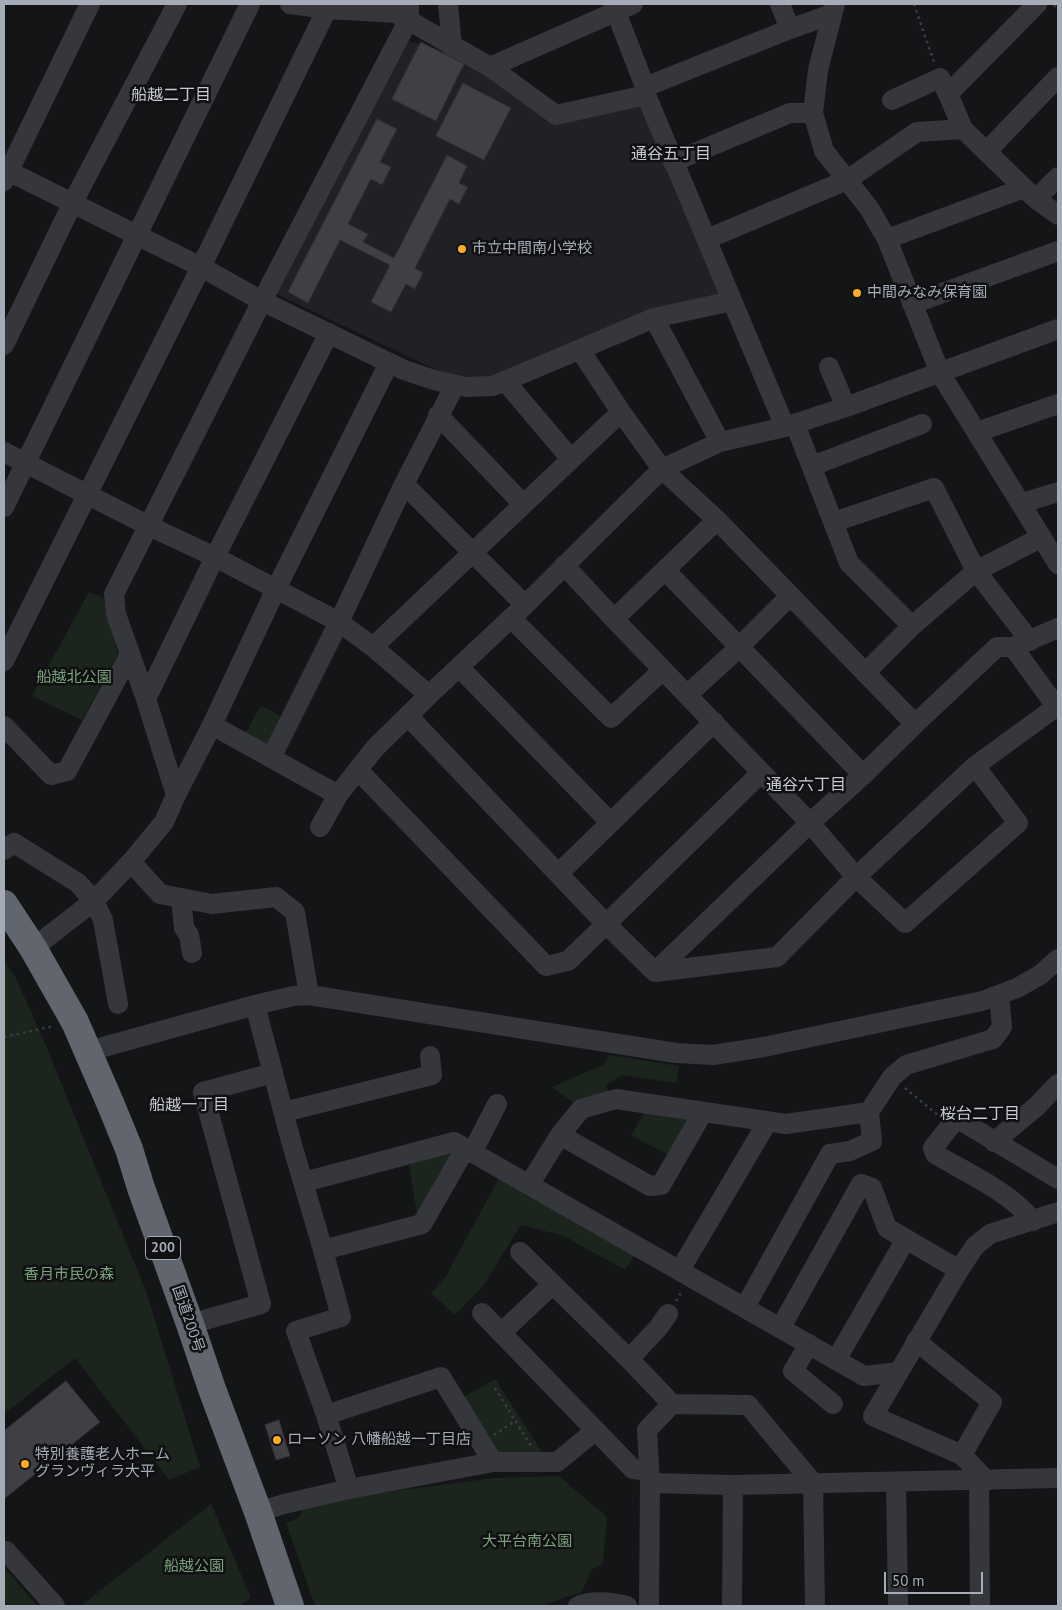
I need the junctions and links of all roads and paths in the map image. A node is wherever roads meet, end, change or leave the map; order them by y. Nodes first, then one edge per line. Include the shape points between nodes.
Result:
1 (90, 4) edge
2 (177, 4) edge
3 (250, 4) edge
4 (290, 4) edge
5 (448, 4) edge
6 (780, 4) edge
7 (914, 4) edge
8 (1037, 4) edge
9 (1053, 4) edge
10 (620, 6) edge
11 (327, 9) junction
12 (833, 9) edge
13 (1058, 10) edge
14 (409, 12) edge
15 (790, 29) junction
16 (452, 47) junction
17 (490, 67) junction
18 (1058, 77) edge
19 (944, 86) junction
20 (646, 91) junction
21 (892, 100) dead end
22 (814, 113) junction
23 (963, 129) junction
24 (986, 151) junction
25 (674, 162) junction
26 (5, 174) edge
27 (1058, 177) edge
28 (847, 180) junction
29 (1030, 194) junction
30 (73, 202) junction
31 (1058, 215) edge
32 (136, 235) junction
33 (707, 239) junction
34 (888, 240) junction
35 (1058, 251) edge
36 (201, 267) junction
37 (732, 300) junction
38 (262, 301) junction
39 (912, 304) junction
40 (654, 318) junction
41 (1058, 329) edge
42 (329, 333) junction
43 (4, 345) edge
44 (580, 350) junction
45 (389, 362) junction
46 (829, 367) dead end
47 (940, 373) junction
48 (505, 381) junction
49 (455, 385) junction
50 (1058, 404) edge
51 (846, 408) junction
52 (621, 412) junction
53 (438, 416) junction
54 (922, 424) dead end
55 (790, 426) junction
56 (977, 432) junction
57 (720, 442) junction
58 (4, 452) edge
59 (571, 459) junction
60 (26, 463) junction
61 (812, 466) junction
62 (662, 469) junction
63 (404, 484) junction
64 (1058, 492) edge
65 (87, 493) junction
66 (1022, 503) junction
67 (523, 504) junction
68 (4, 507) edge
69 (717, 520) junction
70 (834, 522) junction
71 (149, 526) junction
72 (1042, 537) junction
73 (472, 552) junction
74 (216, 557) junction
75 (1058, 564) edge
76 (564, 565) junction
77 (665, 570) junction
78 (976, 571) junction
79 (276, 589) junction
80 (790, 596) junction
81 (518, 611) junction
82 (614, 619) junction
83 (339, 622) junction
84 (912, 626) junction
85 (1058, 628) edge
86 (1021, 644) junction
87 (740, 646) junction
88 (373, 647) junction
89 (130, 654) junction
90 (4, 661) edge
91 (459, 667) junction
92 (663, 670) junction
93 (864, 673) junction
94 (429, 695) junction
95 (687, 695) junction
96 (146, 699) junction
97 (1057, 708) edge
98 (408, 716) junction
99 (714, 722) junction
100 (915, 724) junction
101 (212, 725) junction
102 (4, 726) edge
103 (271, 758) junction
104 (975, 766) junction
105 (358, 770) junction
106 (761, 773) junction
107 (863, 774) junction
108 (176, 795) junction
109 (338, 795) junction
110 (610, 822) junction
111 (810, 823) junction
112 (320, 827) dead end
113 (4, 850) edge
114 (131, 862) junction
115 (559, 873) junction
116 (856, 877) junction
117 (181, 898) junction
118 (94, 901) junction
119 (4, 904) edge
120 (606, 923) junction
121 (33, 948) junction
122 (192, 954) dead end
123 (1058, 959) edge
124 (655, 972) junction
125 (309, 995) junction
126 (999, 995) junction
127 (118, 1004) dead end
128 (255, 1005) junction
129 (75, 1022) junction
130 (4, 1037) edge
131 (88, 1051) junction
132 (430, 1056) dead end
133 (273, 1073) junction
134 (892, 1077) junction
135 (1058, 1084) edge
136 (497, 1104) dead end
137 (284, 1112) junction
138 (703, 1112) junction
139 (869, 1112) junction
140 (768, 1121) junction
141 (950, 1125) junction
142 (560, 1135) junction
143 (994, 1142) junction
144 (468, 1151) junction
145 (1058, 1179) edge
146 (304, 1182) junction
147 (529, 1185) junction
148 (1058, 1212) edge
149 (1033, 1221) junction
150 (906, 1239) junction
151 (323, 1250) junction
152 (520, 1252) dead end
153 (959, 1270) junction
154 (685, 1273) junction
155 (552, 1285) junction
156 (745, 1307) junction
157 (482, 1313) dead end
158 (668, 1314) joint
159 (190, 1324) junction
160 (781, 1327) junction
161 (501, 1333) junction
162 (916, 1340) junction
163 (809, 1344) junction
164 (629, 1359) junction
165 (836, 1360) junction
166 (898, 1372) junction
167 (495, 1388) dead end
168 (672, 1404) junction
169 (833, 1404) dead end
170 (326, 1415) junction
171 (515, 1421) junction
172 (595, 1431) junction
173 (494, 1435) dead end
174 (962, 1455) junction
175 (493, 1462) junction
176 (541, 1462) junction
177 (649, 1477) junction
178 (1058, 1478) edge
179 (983, 1480) junction
180 (896, 1482) junction
181 (813, 1483) junction
182 (733, 1485) junction
183 (349, 1489) junction
184 (258, 1512) junction
185 (6, 1551) dead end
186 (55, 1606) edge
187 (290, 1606) edge
188 (578, 1606) edge
189 (627, 1606) edge
190 (648, 1606) edge
191 (732, 1606) edge
192 (815, 1606) edge
193 (898, 1606) edge
194 (980, 1606) edge

1 - 26 street
2 - 30 street
3 - 32 street
4 - 11 street
5 - 16 street
6 - 15 street
7 - 19 path
8 - 19 street
9 - 13 path
10 - 17 street
10 - 20 street
11 - 14 street
11 - 36 street
12 - 15 street
12 - 22 street via 818,70
14 - 16 street
14 - 38 street
15 - 20 street
16 - 17 street
17 - 20 street via 556,115
18 - 24 street
19 - 21 street
19 - 23 street
20 - 25 street
22 - 25 street via 790,113
22 - 28 street via 824,151
23 - 24 street
23 - 28 street via 917,132
24 - 29 street
25 - 33 street
26 - 30 street
27 - 29 street
28 - 33 street
28 - 34 street
29 - 31 street
29 - 34 street
30 - 32 street
30 - 43 street
32 - 36 street
32 - 60 street
33 - 37 street
34 - 39 street
35 - 39 street
36 - 38 street
36 - 65 street
37 - 40 street
37 - 55 street
38 - 42 street
38 - 71 street
39 - 47 street
40 - 44 street
40 - 57 street
41 - 47 street
42 - 45 street
42 - 74 street
44 - 48 street
44 - 52 street
45 - 49 street via 404,370
45 - 79 street
46 - 51 street
47 - 51 street
47 - 56 street
48 - 49 street via 493,386
48 - 59 street
49 - 53 street
50 - 56 street
51 - 55 street
52 - 59 street
52 - 62 street
53 - 63 street
53 - 67 street
54 - 61 street
55 - 57 street
55 - 61 street
56 - 66 street
57 - 62 street
58 - 60 street
59 - 67 street
60 - 65 street
60 - 68 street
61 - 70 street
62 - 69 street
62 - 76 street
63 - 73 street
63 - 83 street
64 - 66 street
65 - 71 street
65 - 90 street
66 - 72 street
67 - 73 street
69 - 77 street
69 - 80 street
70 - 78 street via 934,488
70 - 84 street via 849,563
71 - 74 street
71 - 89 street via 114,594 116,614
72 - 75 street
72 - 78 street
73 - 81 street
73 - 88 street
74 - 79 street
74 - 96 street
76 - 81 street
76 - 82 street
77 - 82 street
77 - 87 street
78 - 84 street
78 - 86 street
79 - 83 street
79 - 101 street
80 - 87 street
80 - 93 street
81 - 91 street
81 - 92 street via 611,718
82 - 92 street
83 - 88 street
83 - 103 street
84 - 93 street
85 - 86 street
86 - 97 street
86 - 100 street via 997,647
87 - 95 street
87 - 107 street
88 - 94 street
89 - 96 street
89 - 102 street via 67,771 52,775
91 - 94 street
91 - 110 street
92 - 95 street
93 - 100 street
94 - 98 street
95 - 99 street
96 - 108 street
97 - 104 street
98 - 105 street
98 - 115 street
99 - 106 street
99 - 110 street
100 - 107 street
101 - 103 street
101 - 108 street
103 - 109 street
104 - 116 street
104 - 116 street via 1018,823 905,923
105 - 109 street
105 - 120 street via 546,966 568,961
106 - 111 street
106 - 120 street
107 - 111 street
108 - 114 street via 164,822
109 - 112 street
110 - 115 street
111 - 116 street
111 - 124 street
113 - 118 street via 14,843 78,883
114 - 117 street via 160,894
114 - 118 street
115 - 120 street
116 - 124 street via 777,957
117 - 122 street via 184,928 189,935
117 - 125 street via 212,904 276,897 295,912
118 - 121 street
118 - 127 street via 103,920
119 - 121 highway, 国道200号 / 200
120 - 124 street
121 - 129 highway, 国道200号 / 200
123 - 126 street via 1040,974
125 - 126 street via 676,1053 714,1055
125 - 128 street
126 - 134 street via 1002,1027 993,1039 906,1065
128 - 131 street
128 - 133 street
129 - 130 path
129 - 131 highway, 国道200号 / 200
131 - 159 highway, 国道200号 / 200 via 129,1149
132 - 137 street via 432,1075
133 - 137 street
133 - 159 street via 203,1092 261,1304
134 - 139 street
134 - 141 path
135 - 143 street
136 - 144 street
137 - 146 street
138 - 140 street
138 - 142 street via 616,1098 581,1109
138 - 142 street via 661,1185 650,1186
139 - 140 street via 786,1124
139 - 156 street via 872,1142 850,1151 830,1154
140 - 154 street
141 - 143 street via 954,1120 963,1122
141 - 149 street via 933,1148 934,1154 998,1191
142 - 147 street
143 - 145 street
144 - 146 street via 454,1142
144 - 147 street
144 - 151 street via 422,1224
146 - 151 street
147 - 154 street
148 - 149 street
149 - 153 street via 990,1234 975,1246
150 - 153 street
150 - 160 street via 887,1228 872,1188 861,1184
150 - 165 street
151 - 170 street via 341,1317 296,1331
152 - 155 street
153 - 162 street
154 - 156 street
154 - 158 path
155 - 161 street
155 - 164 street
156 - 160 street
157 - 161 street
158 - 164 street
159 - 184 highway, 国道200号 / 200
160 - 163 street
161 - 172 street
162 - 166 street
162 - 174 street via 992,1402
163 - 165 street
163 - 169 street via 794,1371
164 - 168 street
165 - 166 street via 864,1376
166 - 174 street via 873,1416
167 - 171 path
168 - 177 street via 647,1430
168 - 181 street via 748,1405
170 - 175 street via 441,1377
170 - 183 street
171 - 173 path
171 - 176 path
172 - 176 street via 557,1462
172 - 177 street via 633,1469
174 - 179 street
175 - 176 street
175 - 183 street
177 - 182 street
177 - 190 street
178 - 179 street
179 - 180 street
179 - 194 street
180 - 181 street
180 - 193 street
181 - 182 street
181 - 192 street
182 - 191 street
183 - 184 street
184 - 187 highway, 国道200号 / 200
185 - 186 street
188 - 189 street via 589,1602

